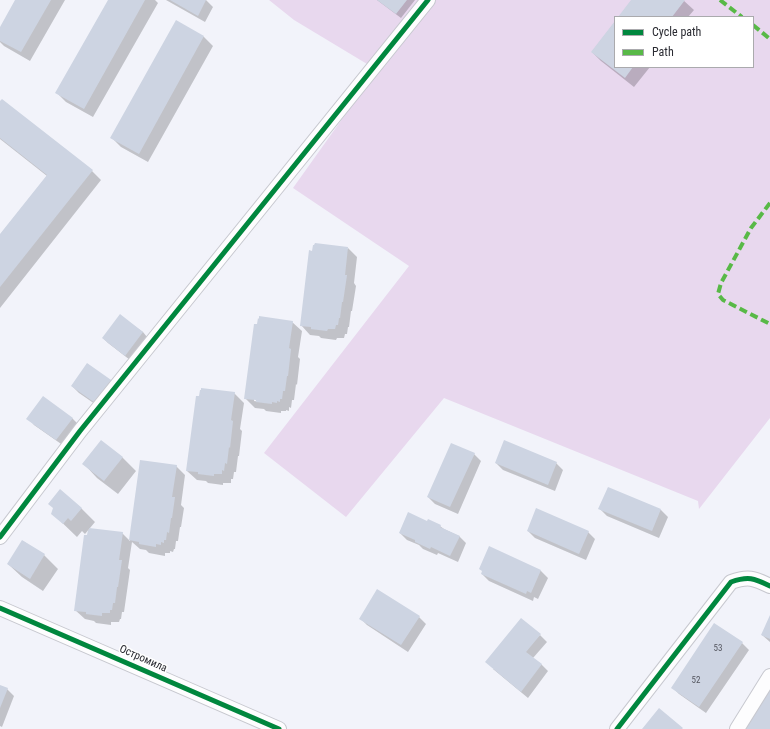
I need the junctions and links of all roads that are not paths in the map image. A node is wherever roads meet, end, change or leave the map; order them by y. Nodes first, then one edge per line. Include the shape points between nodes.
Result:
1 (428, 0) edge
2 (0, 537) edge
3 (770, 586) edge
4 (0, 608) edge
5 (770, 676) edge
6 (279, 729) edge
7 (617, 729) edge
8 (737, 729) edge

1 - 2 street via 80,431
3 - 7 street via 756,579 741,578 731,582
4 - 6 street, Остромила
5 - 8 street

